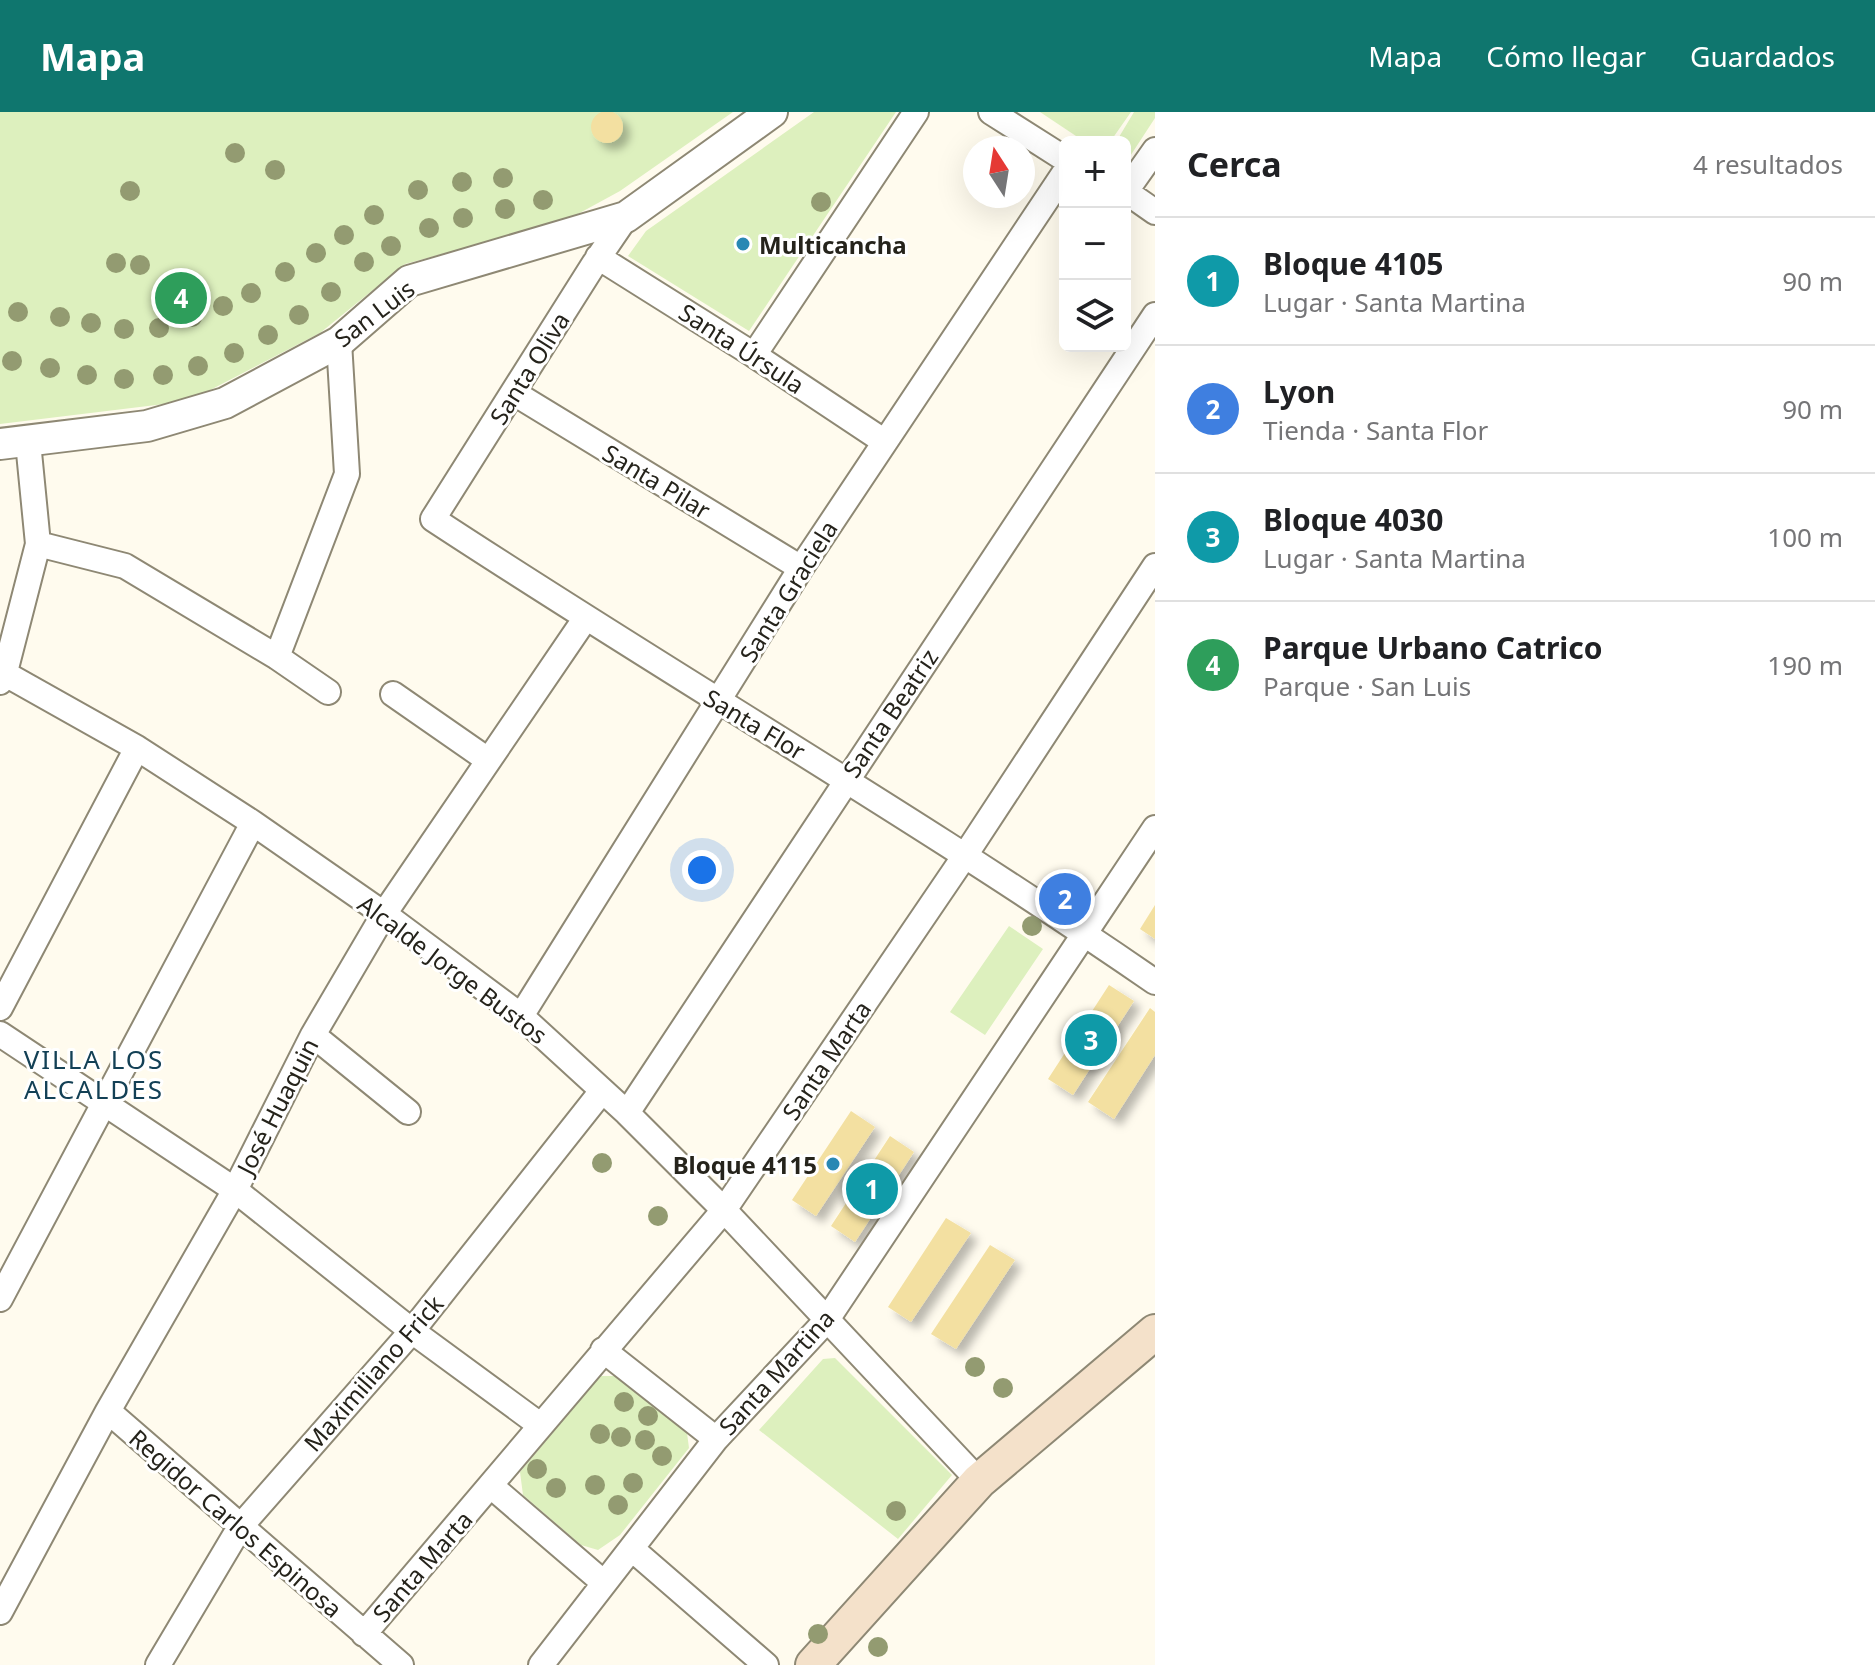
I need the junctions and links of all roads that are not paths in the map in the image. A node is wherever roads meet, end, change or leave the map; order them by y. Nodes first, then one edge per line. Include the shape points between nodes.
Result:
1 (772, 112) edge
2 (916, 112) edge
3 (991, 112) edge
4 (1155, 150) edge
5 (1059, 155) edge
6 (1059, 181) edge
7 (1131, 184) edge
8 (1131, 195) edge
9 (1155, 212) edge
10 (626, 217) junction
11 (598, 257) junction
12 (1155, 315) edge
13 (339, 342) junction
14 (754, 355) junction
15 (514, 393) junction
16 (885, 442) junction
17 (14, 443) edge
18 (433, 519) joint
19 (38, 544) junction
20 (1155, 566) edge
21 (801, 568) junction
22 (585, 619) junction
23 (277, 657) junction
24 (2, 675) edge
25 (328, 692) dead end
26 (393, 694) dead end
27 (719, 703) junction
28 (137, 748) junction
29 (488, 760) junction
30 (846, 778) junction
31 (253, 823) junction
32 (1155, 828) edge
33 (964, 857) junction
34 (384, 914) junction
35 (1084, 934) junction
36 (1155, 982) edge
37 (0, 1008) edge
38 (521, 1016) junction
39 (0, 1034) edge
40 (313, 1035) junction
41 (602, 1091) junction
42 (105, 1103) junction
43 (408, 1112) dead end
44 (627, 1113) junction
45 (235, 1190) junction
46 (724, 1210) junction
47 (0, 1299) edge
48 (826, 1321) junction
49 (412, 1331) junction
50 (1155, 1332) edge
51 (603, 1350) junction
52 (108, 1411) junction
53 (540, 1425) junction
54 (716, 1439) junction
55 (979, 1481) junction
56 (491, 1486) junction
57 (240, 1527) junction
58 (632, 1549) junction
59 (604, 1583) junction
60 (0, 1612) edge
61 (364, 1634) junction
62 (158, 1665) edge
63 (401, 1665) edge
64 (541, 1665) edge
65 (766, 1665) edge
66 (813, 1665) edge

1 - 10 street, San Luis
2 - 14 street
3 - 5 street
4 - 7 street
6 - 16 street, Santa Graciela
8 - 9 street
10 - 11 street, Santa Oliva
10 - 13 street, San Luis via 409,281
11 - 14 street, Santa Úrsula
11 - 15 street, Santa Oliva
12 - 30 street, Santa Beatriz
13 - 17 street, San Luis via 225,403 147,426
13 - 23 street via 347,474
14 - 16 street, Santa Úrsula
15 - 18 street, Santa Oliva
15 - 21 street, Santa Pilar
16 - 21 street, Santa Graciela
17 - 19 street
18 - 22 street, Santa Flor
19 - 23 street via 125,566
19 - 24 street
20 - 33 street, Santa Marta
21 - 27 street, Santa Graciela
22 - 27 street, Santa Flor
22 - 29 street, José Huaquin
23 - 25 street
24 - 28 street, Alcalde Jorge Bustos
26 - 29 street
27 - 30 street, Santa Flor
27 - 38 street, Santa Graciela
28 - 31 street, Alcalde Jorge Bustos
28 - 37 street
29 - 34 street, José Huaquin
30 - 33 street, Santa Flor
30 - 44 street, Santa Beatriz
31 - 34 street, Alcalde Jorge Bustos
31 - 42 street
32 - 35 street, Santa Martina
33 - 35 street, Santa Flor
33 - 46 street, Santa Marta
34 - 38 street, Alcalde Jorge Bustos
34 - 40 street, José Huaquin
35 - 36 street, Santa Flor
35 - 48 street, Santa Martina
38 - 41 street, Alcalde Jorge Bustos
39 - 42 street
40 - 43 street
40 - 45 street, José Huaquin
41 - 44 street, Alcalde Jorge Bustos
41 - 49 street, Maximiliano Frick
42 - 45 street
42 - 47 street
44 - 46 street, Alcalde Jorge Bustos
45 - 49 street
45 - 52 street, José Huaquin
46 - 48 street, Alcalde Jorge Bustos
46 - 51 street, Santa Marta
48 - 54 street, Santa Martina
48 - 55 street, Alcalde Jorge Bustos
49 - 53 street
49 - 57 street, Maximiliano Frick
50 - 55 main road
51 - 53 street, Santa Marta
51 - 54 street
52 - 57 street, Regidor Carlos Espinosa
52 - 60 street, José Huaquin
53 - 56 street, Santa Marta
54 - 58 street, Santa Martina
55 - 66 main road
56 - 59 street
56 - 61 street, Santa Marta
57 - 61 street, Regidor Carlos Espinosa
57 - 62 street, Maximiliano Frick
58 - 59 street, Santa Martina
58 - 65 street
59 - 64 street, Santa Martina
61 - 63 street, Regidor Carlos Espinosa

